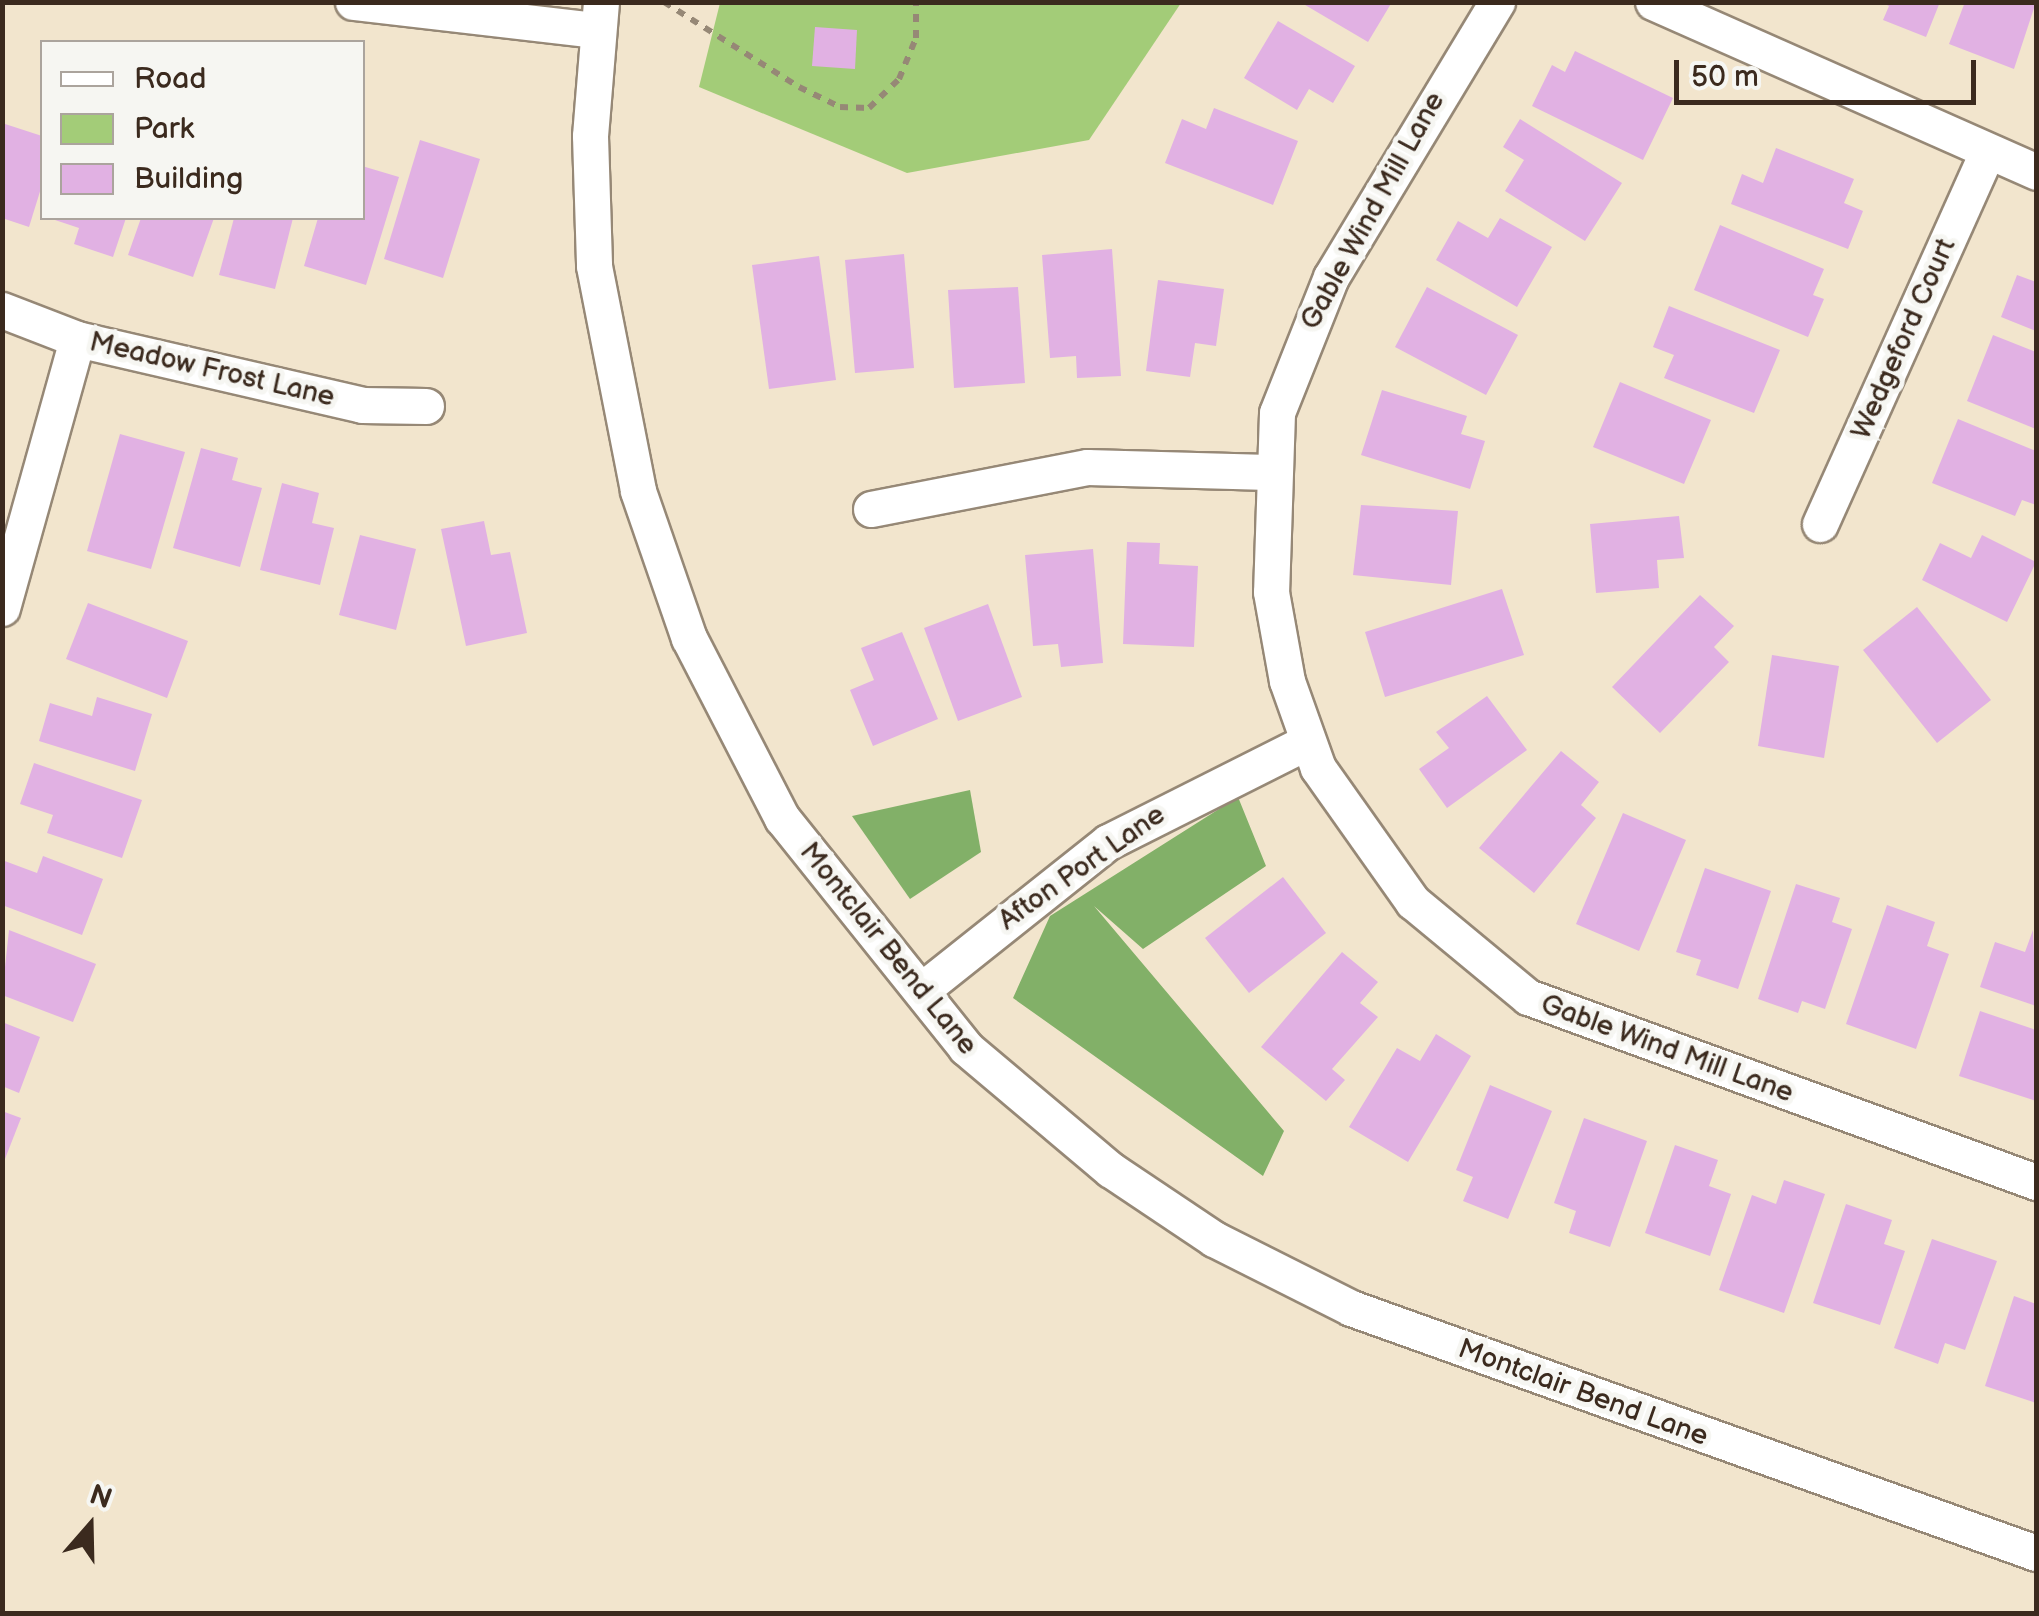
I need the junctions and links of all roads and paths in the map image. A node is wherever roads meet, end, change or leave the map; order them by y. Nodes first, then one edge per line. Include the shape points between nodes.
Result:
1 (353, 2) edge
2 (664, 2) edge
3 (916, 2) edge
4 (1496, 2) edge
5 (1653, 2) edge
6 (598, 16) edge
7 (1987, 153) junction
8 (2036, 172) edge
9 (2, 310) edge
10 (77, 338) junction
11 (426, 406) dead end
12 (1269, 472) junction
13 (871, 509) dead end
14 (1820, 524) dead end
15 (2, 608) edge
16 (1307, 742) junction
17 (923, 989) junction
18 (2036, 1182) edge
19 (2036, 1552) edge

1 - 6 street
2 - 3 path via 799,86 840,107 869,108 899,79 916,38
4 - 12 street, Gable Wind Mill Lane via 1331,277 1282,398
5 - 7 street
6 - 17 street, Montclair Bend Lane via 594,266 638,492 688,638 782,818
7 - 8 street
7 - 14 street, Wedgeford Court
9 - 10 street, Meadow Frost Lane
10 - 11 street, Meadow Frost Lane via 362,405
10 - 15 street
12 - 13 street via 1088,467
12 - 16 street, Gable Wind Mill Lane via 1277,637
16 - 17 street, Afton Port Lane via 1108,842
16 - 18 street, Gable Wind Mill Lane via 1342,808 1413,902 1528,998
17 - 19 street, Montclair Bend Lane via 966,1048 1032,1107 1214,1239 1352,1308 1556,1386

